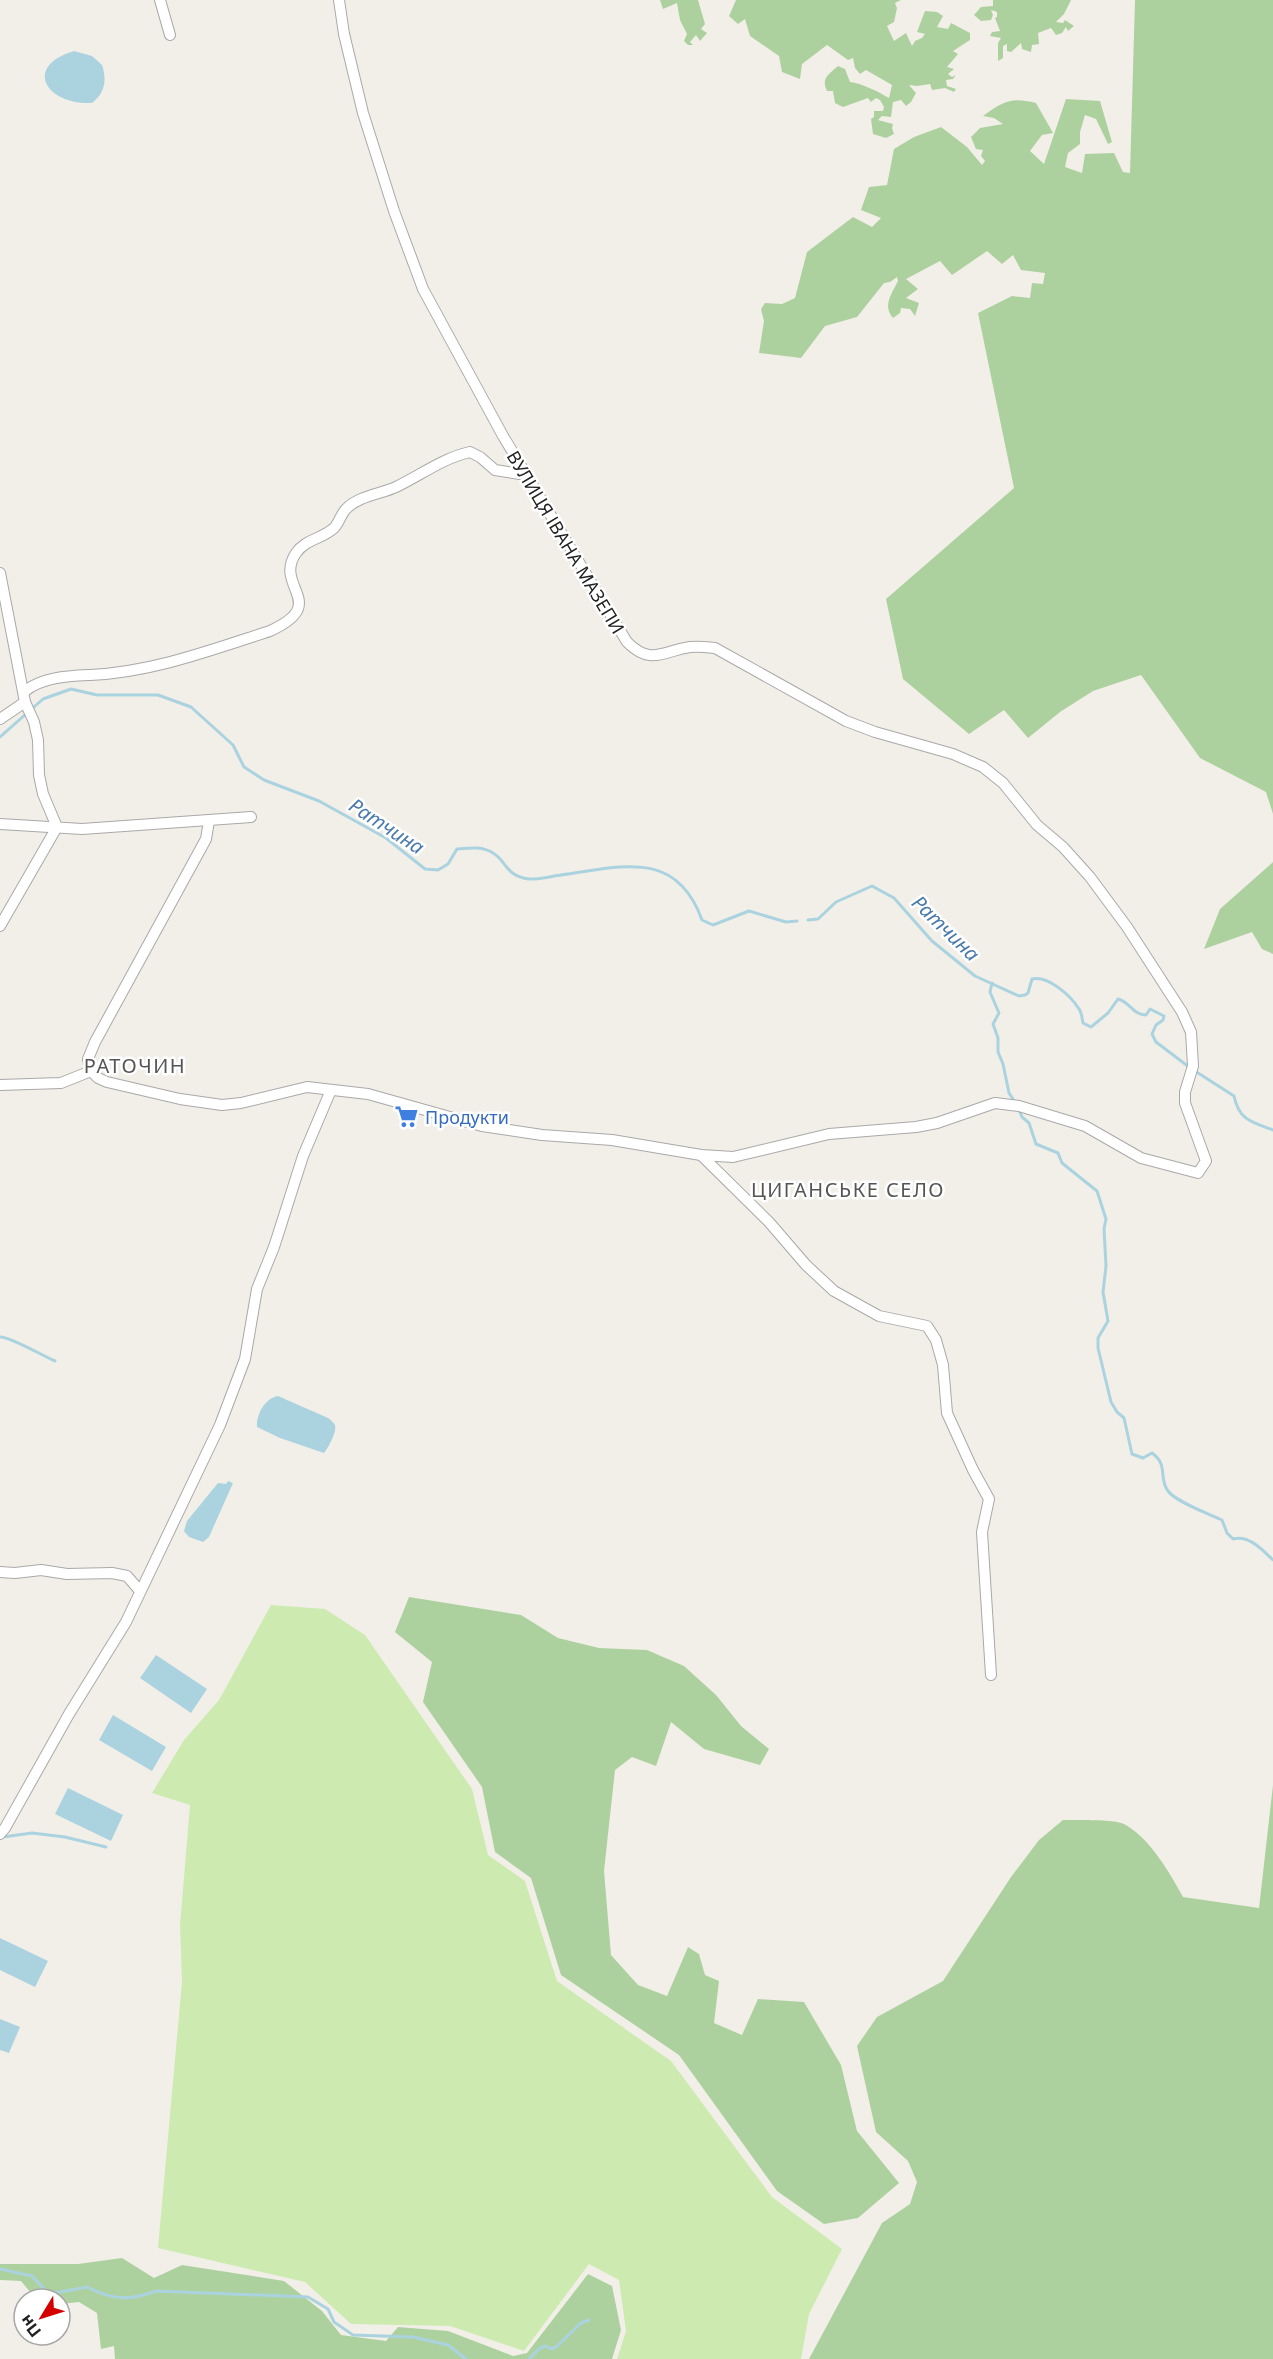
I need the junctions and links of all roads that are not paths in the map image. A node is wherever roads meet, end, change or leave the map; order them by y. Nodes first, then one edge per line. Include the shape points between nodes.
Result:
1 (160, 0) edge
2 (339, 0) edge
3 (170, 35) dead end
4 (526, 475) junction
5 (0, 573) edge
6 (26, 702) junction
7 (0, 719) edge
8 (251, 818) dead end
9 (209, 820) junction
10 (0, 824) edge
11 (57, 827) junction
12 (0, 926) edge
13 (91, 1071) junction
14 (0, 1085) edge
15 (331, 1090) junction
16 (701, 1155) junction
17 (0, 1572) edge
18 (140, 1591) junction
19 (991, 1675) dead end
20 (0, 1834) edge

1 - 3 street
2 - 4 street, ВУЛИЦЯ ІВАНА МАЗЕПИ via 363,113 412,264
4 - 6 street via 495,470 470,452 455,455 395,488 346,508 334,528 308,541 291,562 291,577 300,606 299,613 286,624 154,668 68,675 41,683
4 - 16 street, ВУЛИЦЯ ІВАНА МАЗЕПИ via 615,625 637,652 650,657 688,647 715,648 846,721 953,753 983,767 1003,783 1037,825 1090,878 1127,927 1191,1032 1193,1066 1185,1103 1206,1161 1198,1173 1141,1158 1085,1126 1019,1106 995,1103 915,1127 829,1134 733,1157
5 - 6 street
6 - 7 street
6 - 11 street via 38,740 43,794
8 - 9 street
9 - 11 street via 82,829
9 - 13 street via 206,839 95,1042 88,1059
10 - 11 street
11 - 12 street
13 - 14 street via 61,1083
13 - 15 street via 107,1082 222,1105 307,1087
15 - 16 street via 368,1094 482,1126 612,1140
15 - 18 street via 303,1156 257,1289 245,1359 231,1397
16 - 19 street via 834,1291 879,1316 927,1326 936,1340 943,1365 947,1413 989,1499 982,1532
17 - 18 street via 112,1573 128,1576
18 - 20 street via 126,1622

